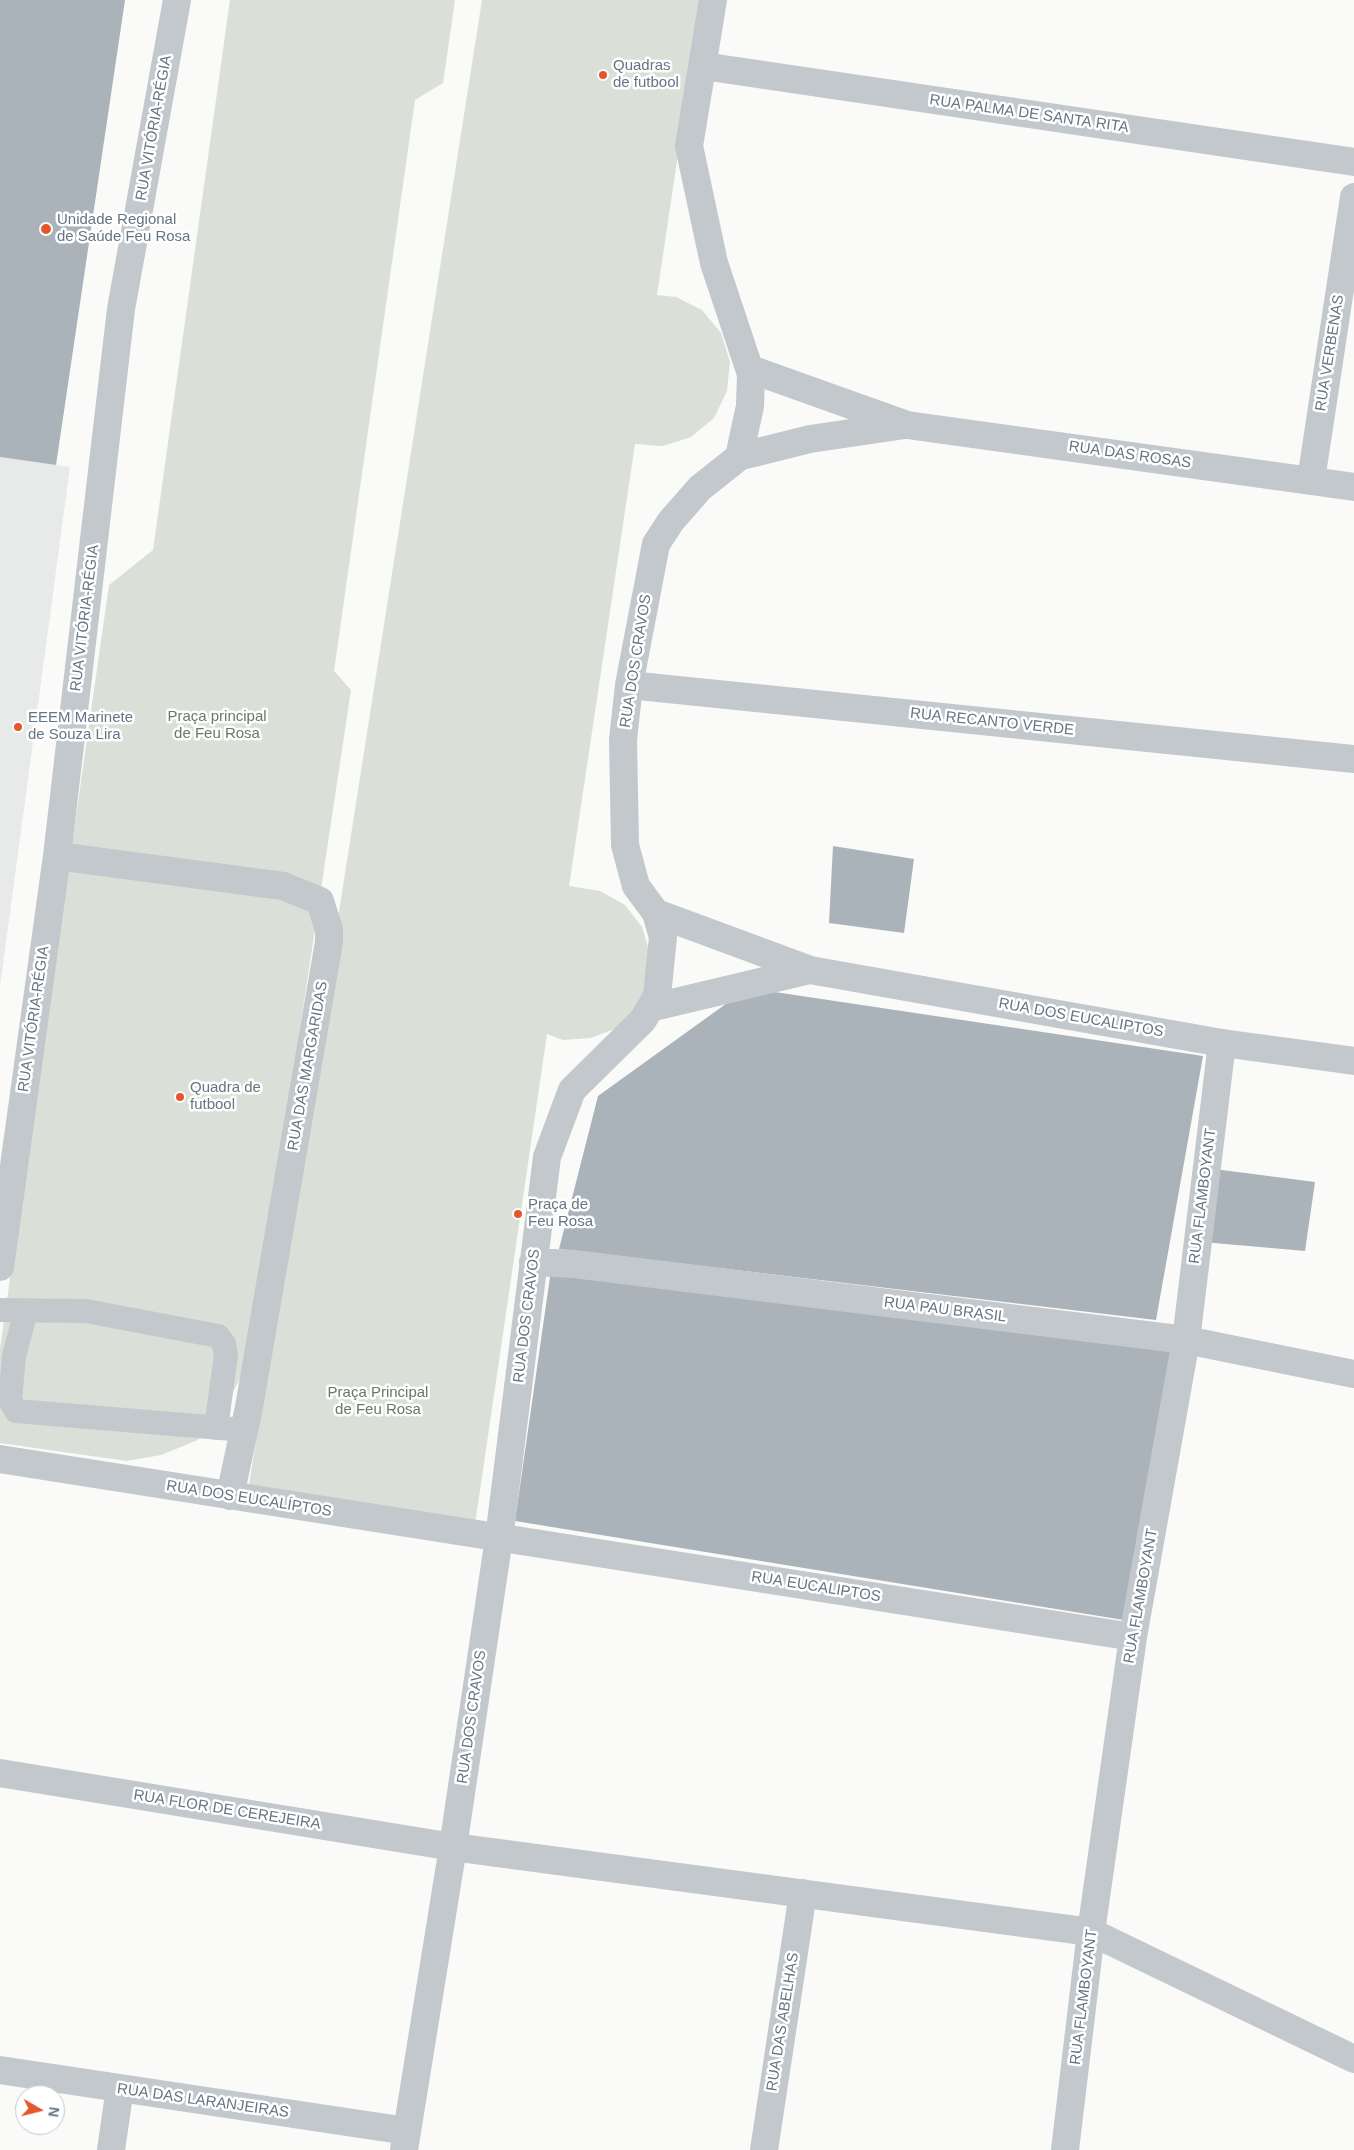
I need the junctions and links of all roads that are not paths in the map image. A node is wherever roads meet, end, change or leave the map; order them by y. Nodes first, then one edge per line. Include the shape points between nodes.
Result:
1 (177, 0) edge
2 (713, 0) edge
3 (704, 66) junction
4 (1354, 162) edge
5 (1354, 197) edge
6 (750, 369) junction
7 (907, 425) junction
8 (738, 457) junction
9 (1311, 480) junction
10 (1354, 487) edge
11 (629, 685) junction
12 (1354, 759) edge
13 (57, 856) junction
14 (656, 913) junction
15 (810, 970) junction
16 (650, 1008) junction
17 (1222, 1043) junction
18 (1354, 1061) edge
19 (533, 1262) junction
20 (0, 1267) edge
21 (0, 1310) edge
22 (26, 1311) junction
23 (1186, 1340) junction
24 (1354, 1374) edge
25 (216, 1428) junction
26 (245, 1430) junction
27 (0, 1459) edge
28 (230, 1496) junction
29 (499, 1538) junction
30 (1133, 1637) junction
31 (0, 1773) edge
32 (453, 1847) junction
33 (803, 1894) junction
34 (1091, 1932) junction
35 (1354, 2059) edge
36 (0, 2070) edge
37 (120, 2088) junction
38 (405, 2141) edge
39 (111, 2150) edge
40 (764, 2150) edge
41 (1065, 2150) edge

1 - 13 street, RUA VITÓRIA-RÉGIA via 121,309
2 - 3 street
3 - 4 street, RUA PALMA DE SANTA RITA
3 - 6 street via 689,146 714,263
5 - 9 street, RUA VERBENAS
6 - 7 street, RUA DAS ROSAS
6 - 8 street via 750,406
7 - 8 street, RUA DAS ROSAS via 810,439
7 - 9 street, RUA DAS ROSAS
8 - 11 street, RUA DOS CRAVOS via 700,488 656,544
9 - 10 street, RUA DAS ROSAS
11 - 12 street, RUA RECANTO VERDE
11 - 14 street, RUA DOS CRAVOS via 623,740 625,845 636,886
13 - 20 street, RUA VITÓRIA-RÉGIA
13 - 26 street, RUA DAS MARGARIDAS via 284,886 320,901 329,930 329,942
14 - 15 street, RUA DOS EUCALIPTOS
14 - 16 street, RUA DOS CRAVOS via 663,937 662,962 657,996
15 - 16 street, RUA DOS EUCALIPTOS
15 - 17 street, RUA DOS EUCALIPTOS
16 - 19 street, RUA DOS CRAVOS via 643,1020 572,1090 547,1157
17 - 18 street, RUA DOS EUCALIPTOS
17 - 23 street, RUA FLAMBOYANT
19 - 23 street, RUA PAU BRASIL via 574,1264
19 - 29 street, RUA DOS CRAVOS
21 - 22 lane
22 - 25 lane via 86,1311 218,1336 226,1355
22 - 25 lane via 14,1356 10,1400 16,1411
23 - 24 street, RUA PAU BRASIL
23 - 30 street, RUA FLAMBOYANT
25 - 26 lane
26 - 28 street, RUA DAS MARGARIDAS
27 - 28 street, RUA DOS EUCALÍPTOS
28 - 29 street, RUA DOS EUCALÍPTOS
29 - 30 street, RUA EUCALIPTOS
29 - 32 street, RUA DOS CRAVOS
30 - 34 street, RUA FLAMBOYANT
31 - 32 street, RUA FLOR DE CEREJEIRA
32 - 33 street, RUA FLOR DE CEREJEIRA
32 - 38 street, RUA DOS CRAVOS
33 - 34 street, RUA FLOR DE CEREJEIRA
33 - 40 street, RUA DAS ABELHAS
34 - 35 street, RUA FLOR DE CEREJEIRA
34 - 41 street, RUA FLAMBOYANT
36 - 37 street, RUA DAS LARANJEIRAS
37 - 38 street, RUA DAS LARANJEIRAS
37 - 39 street

